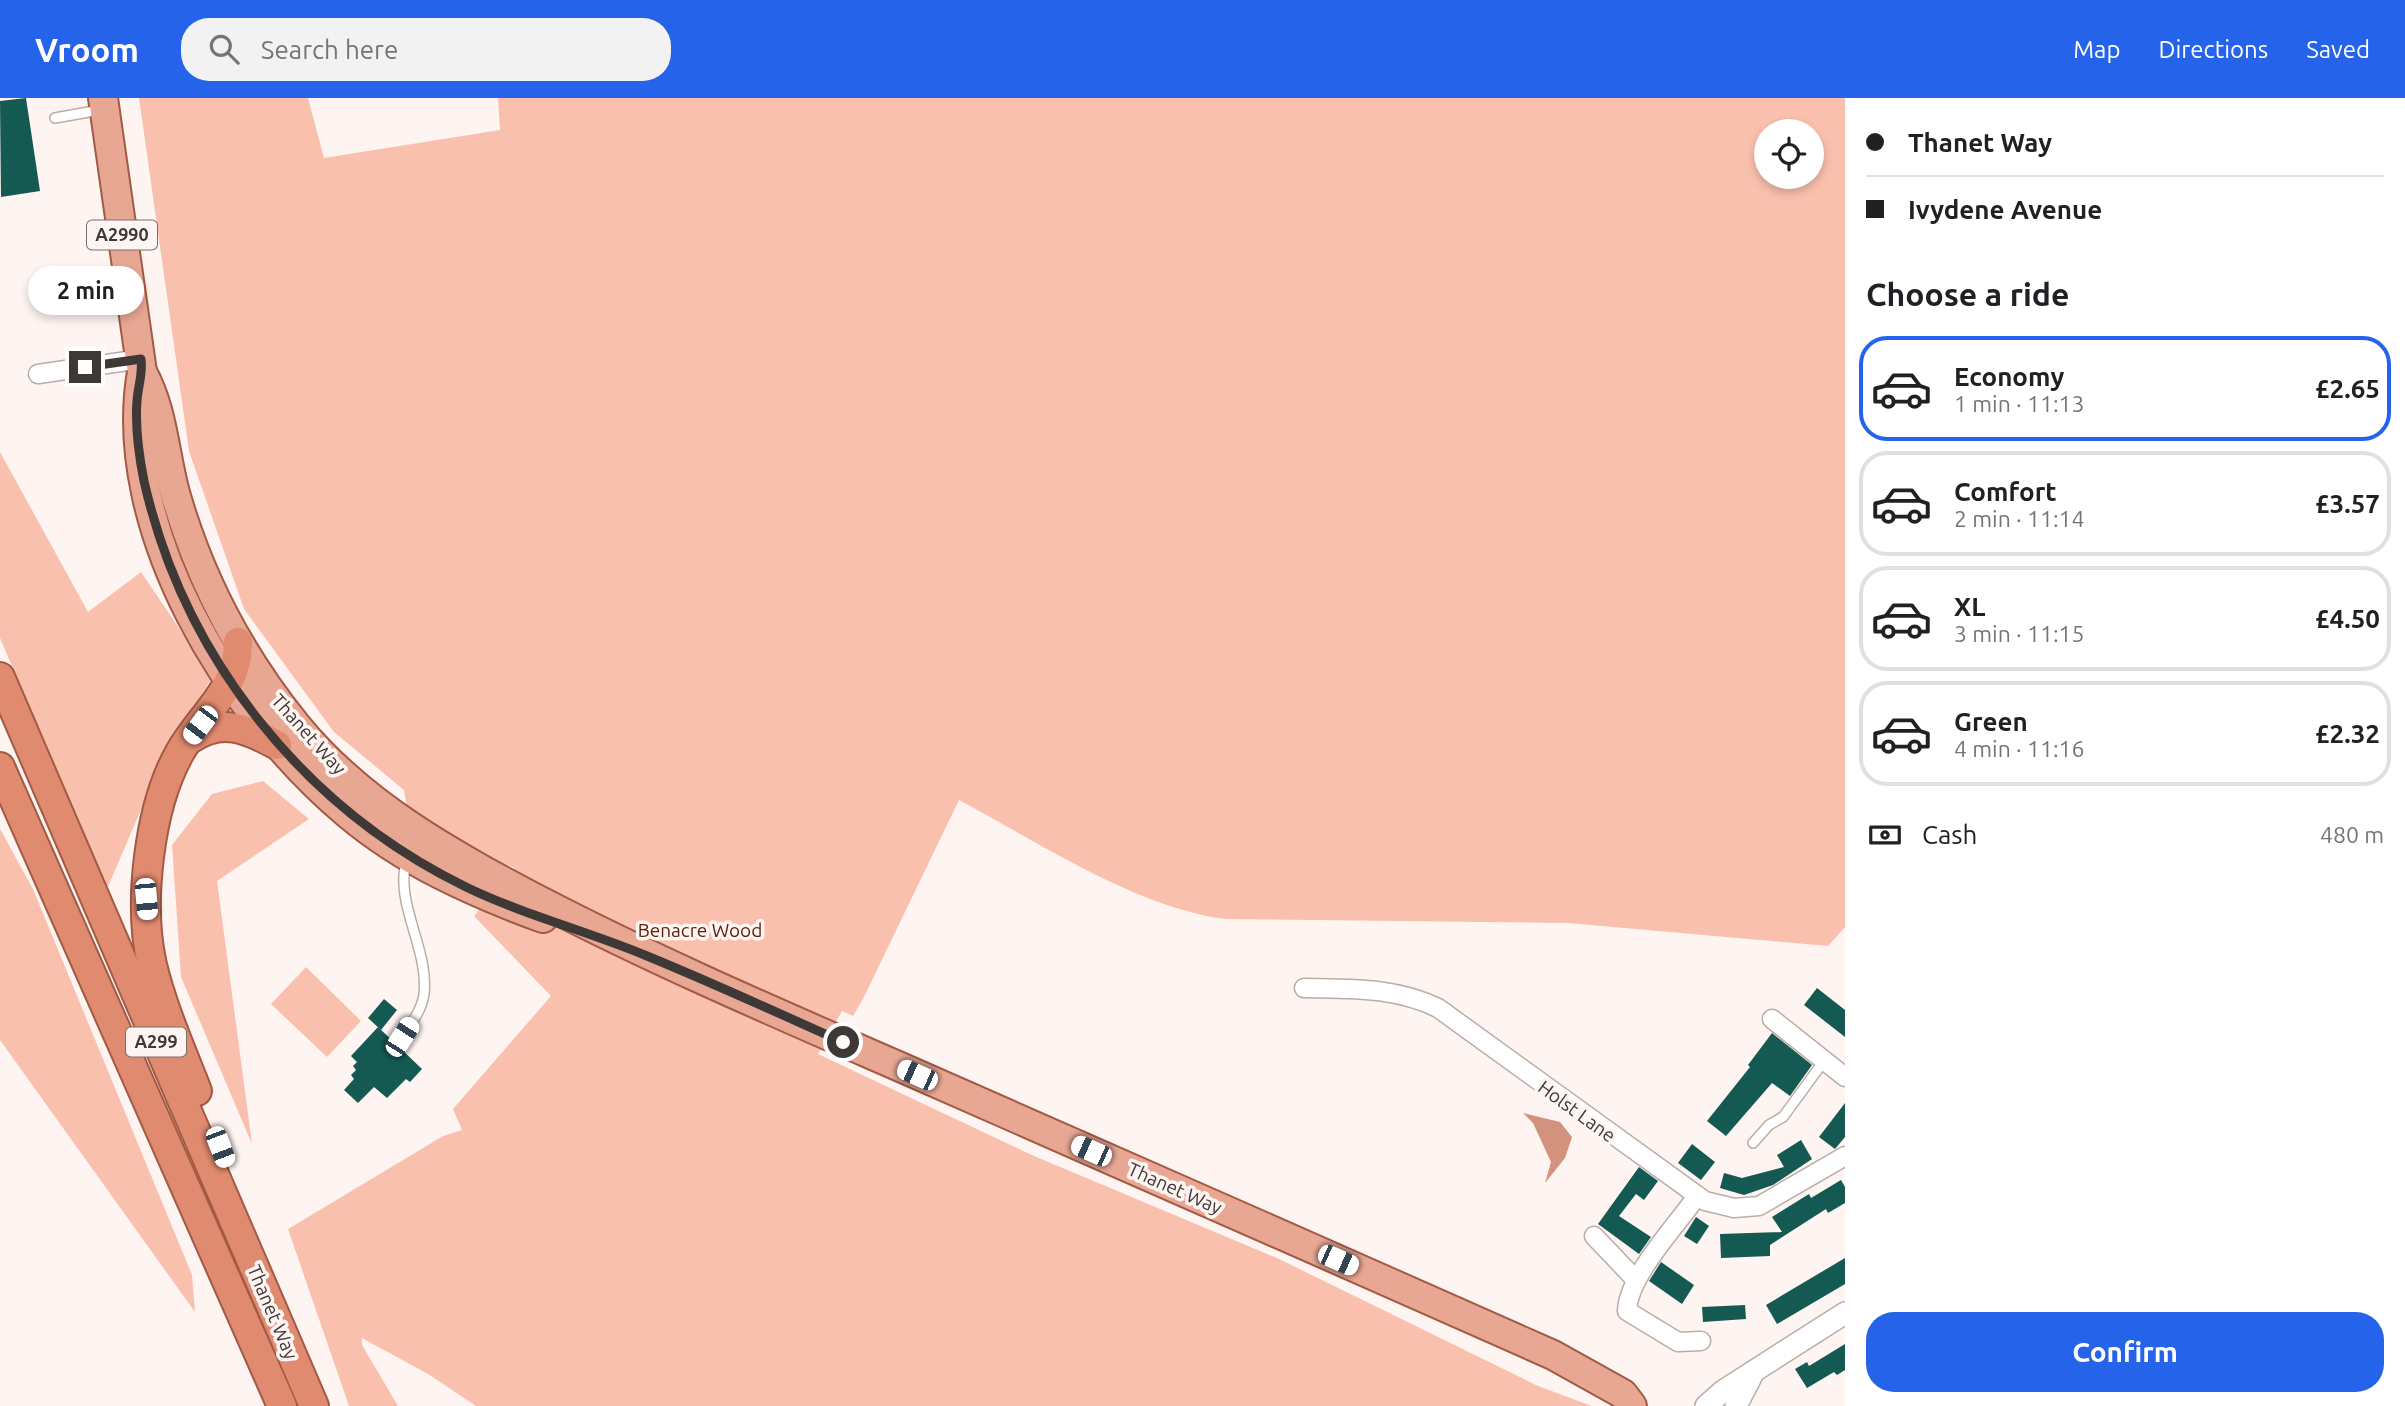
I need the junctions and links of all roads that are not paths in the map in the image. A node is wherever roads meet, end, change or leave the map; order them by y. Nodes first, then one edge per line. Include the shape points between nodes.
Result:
1 (104, 104) edge
2 (55, 118) dead end
3 (141, 365) junction
4 (38, 374) dead end
5 (238, 642) junction
6 (0, 677) edge
7 (230, 682) junction
8 (188, 740) junction
9 (277, 746) junction
10 (0, 766) edge
11 (0, 783) edge
12 (37, 853) junction
13 (408, 856) junction
14 (645, 955) junction
15 (1304, 988) dead end
16 (1772, 1019) dead end
17 (402, 1037) dead end
18 (1824, 1061) junction
19 (1845, 1077) edge
20 (1753, 1143) dead end
21 (1845, 1156) edge
22 (1698, 1196) junction
23 (1594, 1236) dead end
24 (1636, 1280) junction
25 (1845, 1313) edge
26 (274, 1316) junction
27 (1701, 1341) dead end
28 (1754, 1371) junction
29 (1634, 1402) edge
30 (282, 1406) edge
31 (314, 1406) edge
32 (1706, 1406) edge
33 (1736, 1406) edge

1 - 2 lane
1 - 3 main road, Thanet Way / A2990
3 - 4 street
3 - 5 main road, Thanet Way / A2990 via 156,398 175,492 190,539
3 - 7 main road, Thanet Way / A2990 via 139,452 155,518 181,592
5 - 7 highway
5 - 14 main road, Thanet Way / A2990 via 299,729 381,807 464,860
6 - 26 highway, Thanet Way / A299
7 - 8 highway
7 - 9 main road, Thanet Way / A2990
8 - 9 highway via 210,728 233,725
8 - 26 highway via 169,776 149,848 146,899 152,964 247,1217
9 - 13 main road, Thanet Way / A2990 via 348,815
10 - 12 highway, Thanet Way / A299
11 - 12 highway
12 - 30 highway, Thanet Way / A299
13 - 14 main road, Thanet Way / A2990 via 485,896
13 - 17 lane via 404,880 423,963 424,995
14 - 29 main road, Thanet Way / A2990 via 1553,1355
15 - 22 street, Holst Lane via 1389,991 1438,1008
16 - 18 street
18 - 19 street
18 - 20 lane via 1783,1117
21 - 22 street, Holst Lane via 1759,1206 1734,1208
22 - 24 street
23 - 24 street
24 - 27 street via 1628,1311 1678,1342
25 - 28 street
26 - 31 highway, Thanet Way / A299
28 - 32 street
28 - 33 street

